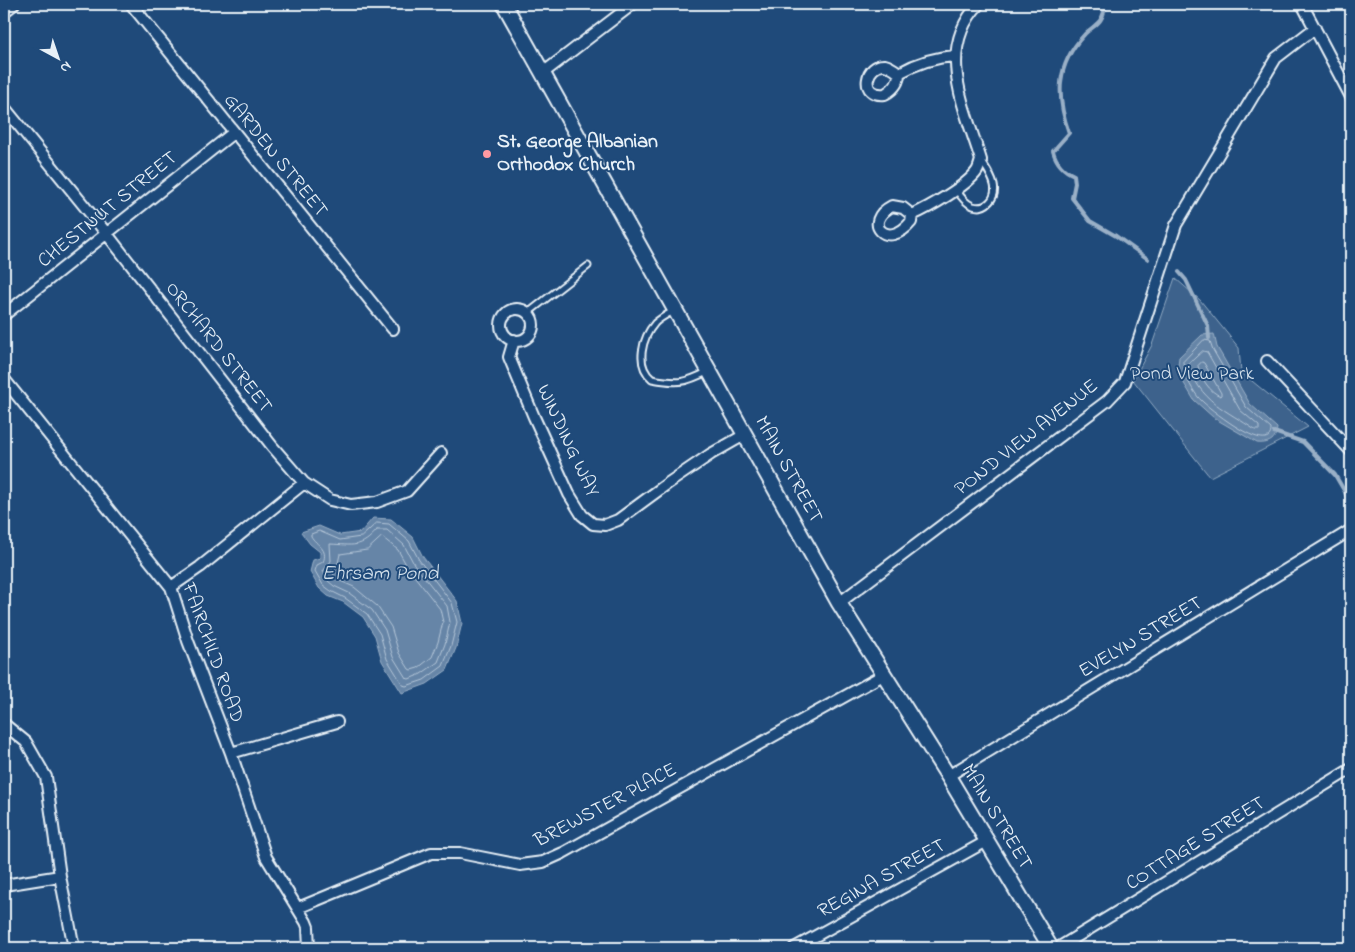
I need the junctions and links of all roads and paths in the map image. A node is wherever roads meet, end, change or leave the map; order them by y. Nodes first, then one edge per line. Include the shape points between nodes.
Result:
1 (14, 4) edge
2 (131, 4) edge
3 (504, 4) edge
4 (633, 4) edge
5 (979, 4) edge
6 (1302, 4) edge
7 (4, 12) edge
8 (1315, 28) junction
9 (956, 56) junction
10 (543, 73) junction
11 (899, 73) dead end
12 (1351, 97) edge
13 (4, 108) edge
14 (233, 133) junction
15 (981, 160) junction
16 (956, 189) junction
17 (912, 215) dead end
18 (107, 234) junction
19 (588, 266) dead end
20 (675, 309) junction
21 (528, 313) junction
22 (4, 315) edge
23 (393, 329) dead end
24 (514, 340) junction
25 (1267, 361) dead end
26 (710, 371) junction
27 (4, 379) edge
28 (746, 434) junction
29 (1351, 451) edge
30 (441, 454) dead end
31 (304, 483) junction
32 (1351, 530) edge
33 (171, 587) junction
34 (839, 603) junction
35 (885, 674) junction
36 (337, 722) dead end
37 (4, 724) edge
38 (231, 753) junction
39 (1351, 769) edge
40 (948, 776) junction
41 (987, 841) junction
42 (60, 876) junction
43 (4, 885) edge
44 (298, 908) junction
45 (74, 948) edge
46 (309, 948) edge
47 (794, 948) edge
48 (1051, 948) edge
49 (1058, 948) edge

1 - 7 street
2 - 14 street, GARDEN STREET
3 - 10 main road, MAIN STREET
4 - 10 street
5 - 9 street via 964,22
6 - 8 street
8 - 12 street
8 - 34 street, POND VIEW AVENUE via 1276,58 1176,225 1125,382 1107,401
9 - 11 street via 919,63
9 - 15 street via 957,84
10 - 20 main road, MAIN STREET
13 - 18 street, ORCHARD STREET
14 - 18 street, CHESTNUT STREET
14 - 23 street, GARDEN STREET
15 - 16 street via 977,171
15 - 16 lane via 995,187 990,202 982,207 974,206
16 - 17 street
18 - 22 street, CHESTNUT STREET
18 - 31 street, ORCHARD STREET
19 - 21 lane
20 - 26 main road, MAIN STREET
20 - 26 lane via 656,322 646,336 642,349 644,370 652,380 679,383
21 - 24 street via 533,322 530,334
21 - 24 street via 513,309 504,315 501,325 505,335
24 - 28 street, WINDING WAY via 509,357 534,417 569,494 592,524 606,525 618,520 704,459
25 - 29 street
26 - 28 main road, MAIN STREET
27 - 33 street, FAIRCHILD ROAD
28 - 34 main road, MAIN STREET
30 - 31 street, ORCHARD STREET via 407,491 378,502 351,505 330,500
31 - 33 street
32 - 40 street, EVELYN STREET
33 - 38 street, FAIRCHILD ROAD
34 - 35 main road, MAIN STREET
35 - 40 main road, MAIN STREET
35 - 44 street, BREWSTER PLACE via 543,862 520,865 460,853 431,853
36 - 38 street
37 - 42 street via 26,742 46,777
38 - 44 street, FAIRCHILD ROAD via 266,857
39 - 49 street, COTTAGE STREET
40 - 41 main road, MAIN STREET
41 - 47 street, REGINA STREET
41 - 48 main road, MAIN STREET
42 - 43 street
42 - 45 street
44 - 46 street, FAIRCHILD ROAD via 308,927

